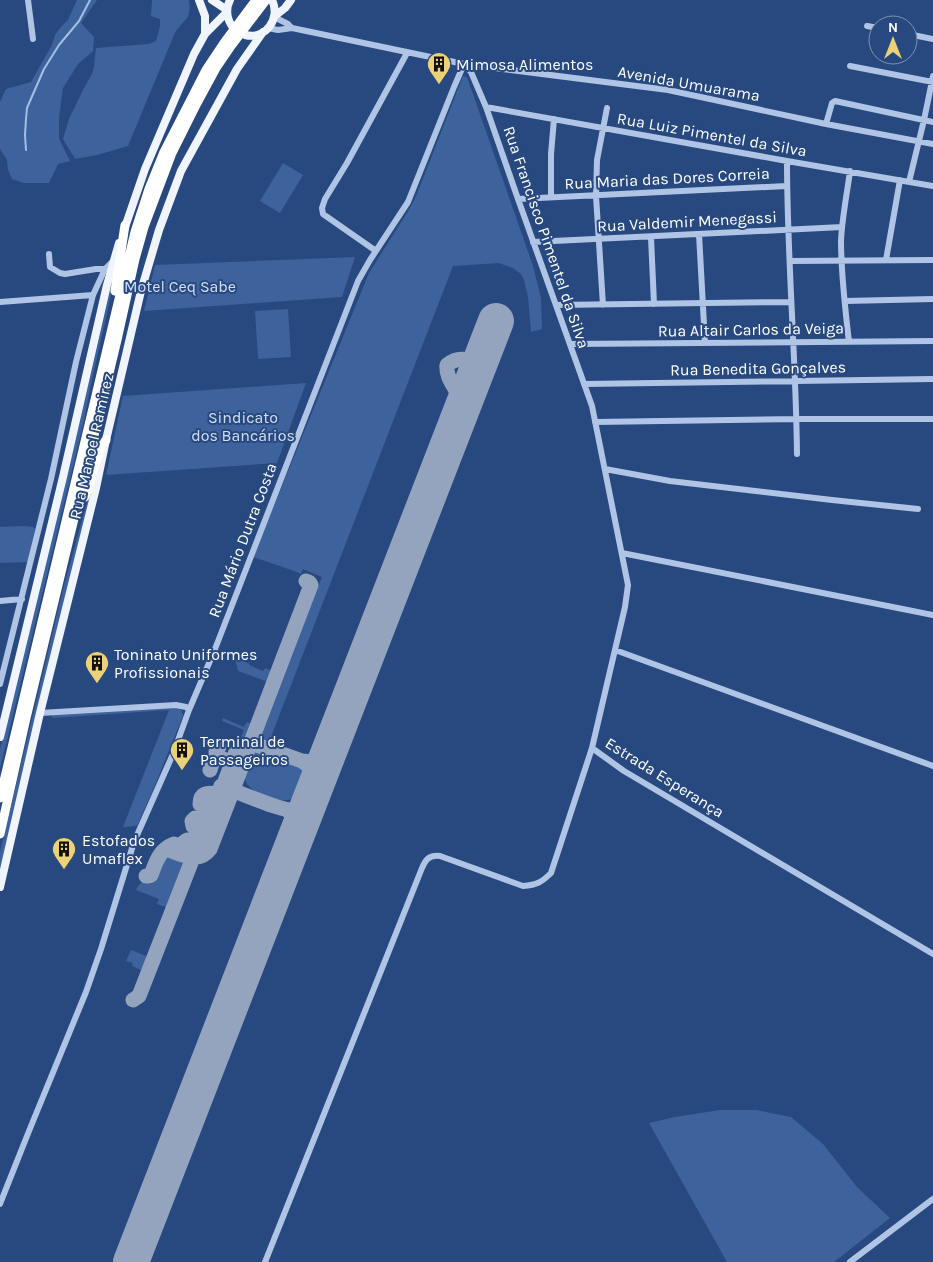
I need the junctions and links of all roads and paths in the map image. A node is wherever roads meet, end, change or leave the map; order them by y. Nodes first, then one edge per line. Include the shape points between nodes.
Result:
1 (28, 0) edge
2 (199, 0) edge
3 (212, 0) edge
4 (230, 0) edge
5 (256, 0) edge
6 (266, 0) edge
7 (272, 0) edge
8 (291, 0) edge
9 (227, 11) junction
10 (274, 17) junction
11 (292, 28) junction
12 (265, 30) junction
13 (205, 34) junction
14 (918, 36) edge
15 (34, 39) dead end
16 (933, 39) edge
17 (407, 53) junction
18 (464, 64) junction
19 (850, 66) dead end
20 (933, 80) edge
21 (486, 107) junction
22 (607, 108) dead end
23 (554, 119) junction
24 (924, 120) junction
25 (933, 122) edge
26 (826, 124) junction
27 (603, 128) junction
28 (918, 142) junction
29 (933, 144) edge
30 (786, 161) junction
31 (850, 171) junction
32 (900, 180) junction
33 (909, 182) junction
34 (786, 186) junction
35 (933, 186) edge
36 (596, 196) junction
37 (551, 197) junction
38 (518, 199) junction
39 (125, 225) junction
40 (842, 227) junction
41 (788, 229) junction
42 (699, 234) junction
43 (651, 237) junction
44 (599, 239) junction
45 (533, 242) junction
46 (376, 251) junction
47 (49, 254) dead end
48 (114, 260) junction
49 (842, 260) junction
50 (886, 260) junction
51 (933, 260) edge
52 (790, 261) junction
53 (105, 269) junction
54 (93, 295) junction
55 (933, 299) edge
56 (844, 301) junction
57 (0, 302) edge
58 (791, 302) junction
59 (703, 303) junction
60 (654, 304) junction
61 (556, 305) junction
62 (603, 305) junction
63 (116, 311) junction
64 (933, 341) edge
65 (793, 342) junction
66 (849, 342) junction
67 (705, 343) junction
68 (570, 344) junction
69 (933, 379) edge
70 (795, 381) junction
71 (584, 384) junction
72 (797, 419) junction
73 (933, 419) edge
74 (596, 422) junction
75 (106, 440) junction
76 (797, 454) dead end
77 (605, 468) junction
78 (918, 508) dead end
79 (74, 519) junction
80 (622, 553) junction
81 (22, 600) junction
82 (0, 602) edge
83 (933, 615) edge
84 (615, 650) junction
85 (0, 684) edge
86 (189, 710) junction
87 (40, 712) junction
88 (2, 719) edge
89 (0, 732) edge
90 (592, 748) junction
91 (933, 766) edge
92 (2, 785) edge
93 (0, 798) edge
94 (0, 834) edge
95 (0, 887) edge
96 (933, 954) edge
97 (933, 1199) edge
98 (0, 1204) edge
99 (265, 1262) edge
100 (850, 1262) edge

1 - 15 street
2 - 13 main road via 205,16
3 - 9 main road
4 - 9 main road
5 - 63 highway via 206,70 164,152 135,232
6 - 79 highway via 216,68 172,154 153,201 135,259
7 - 10 main road
8 - 10 main road, Rua Manoel Ramirez
9 - 12 main road via 231,25 245,35
9 - 13 main road
10 - 11 street, Avenida Umuarama
10 - 12 main road, Rua Manoel Ramirez
11 - 12 street, Avenida Umuarama
11 - 17 street, Avenida Umuarama
12 - 75 main road, Rua Manoel Ramirez via 237,69 181,171 141,291
13 - 39 main road via 145,169
14 - 16 street
17 - 18 street, Avenida Umuarama
17 - 46 street via 322,208 323,214
18 - 21 street, Rua Francisco Pimentel da Silva via 471,72
18 - 26 street, Avenida Umuarama via 668,90
18 - 46 street, Rua Mário Dutra Costa via 408,202
19 - 20 street
20 - 24 street
21 - 23 street, Rua Luiz Pimentel da Silva
21 - 38 street, Rua Francisco Pimentel da Silva
22 - 27 street
23 - 27 street, Rua Luiz Pimentel da Silva
23 - 37 street
24 - 25 street
24 - 26 street via 835,101
24 - 28 street
26 - 28 street, Avenida Umuarama
27 - 30 street, Rua Luiz Pimentel da Silva
27 - 36 street via 597,160
28 - 29 street, Avenida Umuarama
28 - 33 street
30 - 31 street, Rua Luiz Pimentel da Silva
30 - 34 street
31 - 32 street, Rua Luiz Pimentel da Silva
31 - 40 street
32 - 33 street, Rua Luiz Pimentel da Silva
32 - 50 street
33 - 35 street, Rua Luiz Pimentel da Silva
34 - 36 street, Rua Maria das Dores Correia
34 - 41 street
36 - 37 street, Rua Maria das Dores Correia
36 - 44 street
37 - 38 street, Rua Maria das Dores Correia
38 - 45 street, Rua Francisco Pimentel da Silva
39 - 48 main road
39 - 63 highway via 113,303
40 - 41 street, Rua Valdemir Menegassi
40 - 49 street
41 - 42 street, Rua Valdemir Menegassi
41 - 52 street
42 - 43 street, Rua Valdemir Menegassi
42 - 59 street
43 - 44 street, Rua Valdemir Menegassi
43 - 60 street
44 - 45 street, Rua Valdemir Menegassi
44 - 62 street
45 - 61 street, Rua Francisco Pimentel da Silva
46 - 86 street, Rua Mário Dutra Costa via 358,281
47 - 53 street via 50,267 60,273
48 - 53 street
48 - 88 main road via 40,574
49 - 50 street
49 - 52 street
49 - 56 street
50 - 51 street
52 - 58 street
53 - 54 street
54 - 57 street
54 - 81 street
55 - 56 street
56 - 66 street
58 - 59 street
58 - 65 street
59 - 60 street
59 - 67 street
60 - 62 street
61 - 62 street
61 - 68 street, Rua Francisco Pimentel da Silva
63 - 92 highway
64 - 66 street, Rua Altair Carlos da Veiga
65 - 66 street, Rua Altair Carlos da Veiga
65 - 67 street, Rua Altair Carlos da Veiga
65 - 70 street
67 - 68 street, Rua Altair Carlos da Veiga
68 - 71 street, Rua Francisco Pimentel da Silva
69 - 70 street, Rua Benedita Gonçalves
70 - 71 street, Rua Benedita Gonçalves
70 - 72 street
71 - 74 street, Rua Francisco Pimentel da Silva
72 - 73 street
72 - 74 street
72 - 76 street
74 - 77 street, Estrada Esperança
75 - 79 highway via 101,446 81,510
75 - 87 main road, Rua Manoel Ramirez
77 - 78 street via 670,481
77 - 80 street, Estrada Esperança
79 - 94 highway
80 - 83 street
80 - 84 street, Estrada Esperança via 628,585
81 - 82 street
81 - 85 street
84 - 90 street, Estrada Esperança
84 - 91 street
86 - 87 street via 181,705 170,705
86 - 98 street, Rua Mário Dutra Costa via 134,842 86,992
87 - 95 main road, Rua Manoel Ramirez
88 - 89 main road
90 - 96 street, Estrada Esperança via 624,771
90 - 99 street via 551,873 542,882 523,886 440,856 430,856 426,860
92 - 93 highway
97 - 100 street

